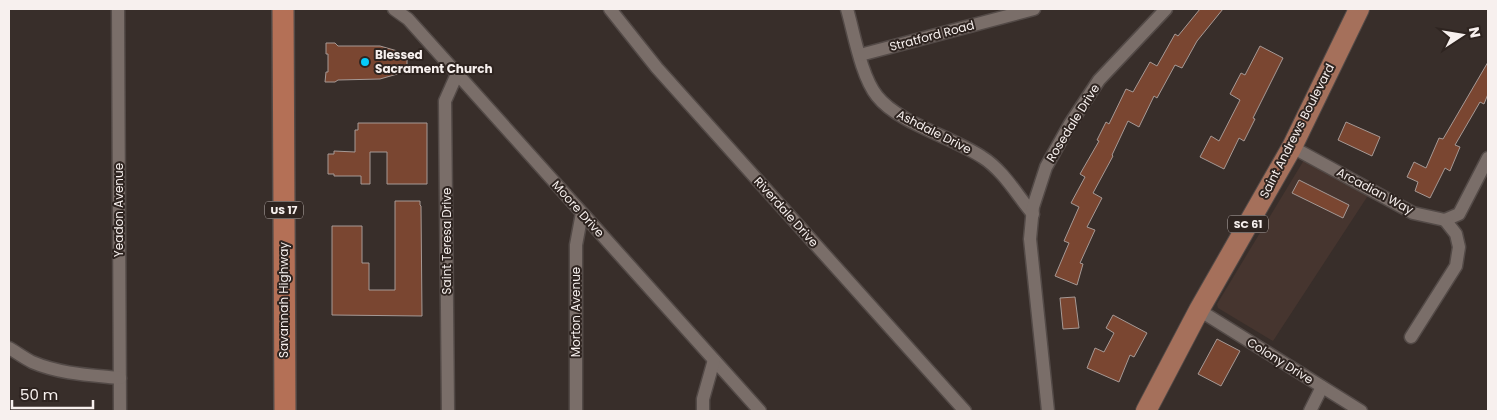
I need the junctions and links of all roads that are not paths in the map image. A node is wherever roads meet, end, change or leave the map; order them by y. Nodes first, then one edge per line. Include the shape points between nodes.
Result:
1 (118, 9) edge
2 (283, 9) edge
3 (394, 9) edge
4 (610, 9) edge
5 (847, 9) edge
6 (1034, 9) edge
7 (1166, 9) edge
8 (1359, 9) edge
9 (860, 55) junction
10 (457, 74) junction
11 (1292, 147) junction
12 (1488, 158) edge
13 (582, 213) junction
14 (1033, 214) junction
15 (1446, 220) junction
16 (1199, 310) junction
17 (1411, 337) dead end
18 (9, 348) edge
19 (714, 360) junction
20 (120, 378) junction
21 (1322, 387) junction
22 (120, 411) edge
23 (285, 411) edge
24 (448, 411) edge
25 (576, 411) edge
26 (703, 411) edge
27 (760, 411) edge
28 (965, 411) edge
29 (1048, 411) edge
30 (1146, 411) edge
31 (1310, 411) edge
32 (1361, 411) edge

1 - 20 street, Yeadon Avenue
2 - 23 highway, Savannah Highway / US 17
3 - 10 street, Moore Drive via 408,19
4 - 28 street, Riverdale Drive via 657,68
5 - 9 street, Ashdale Drive
6 - 9 street, Stratford Road
7 - 14 street, Rosedale Drive via 1100,80 1070,124 1046,166
8 - 11 main road, Saint Andrews Boulevard / SC 61
9 - 14 street, Ashdale Drive via 877,97 894,112 983,157 996,168
10 - 13 street, Moore Drive
10 - 24 street, Saint Teresa Drive via 446,100
11 - 15 street, Arcadian Way via 1413,213
11 - 16 main road, Saint Andrews Boulevard / SC 61
12 - 15 street via 1459,214
13 - 19 street, Moore Drive
13 - 25 street, Morton Avenue via 576,245
14 - 29 street, Rosedale Drive via 1030,239
15 - 17 street via 1456,234 1459,247 1456,266
16 - 21 street, Colony Drive
16 - 30 main road, Saint Andrews Boulevard / SC 61
18 - 20 street via 56,370
19 - 26 street via 703,399
19 - 27 street, Moore Drive
20 - 22 street, Yeadon Avenue
21 - 31 street
21 - 32 street, Colony Drive

